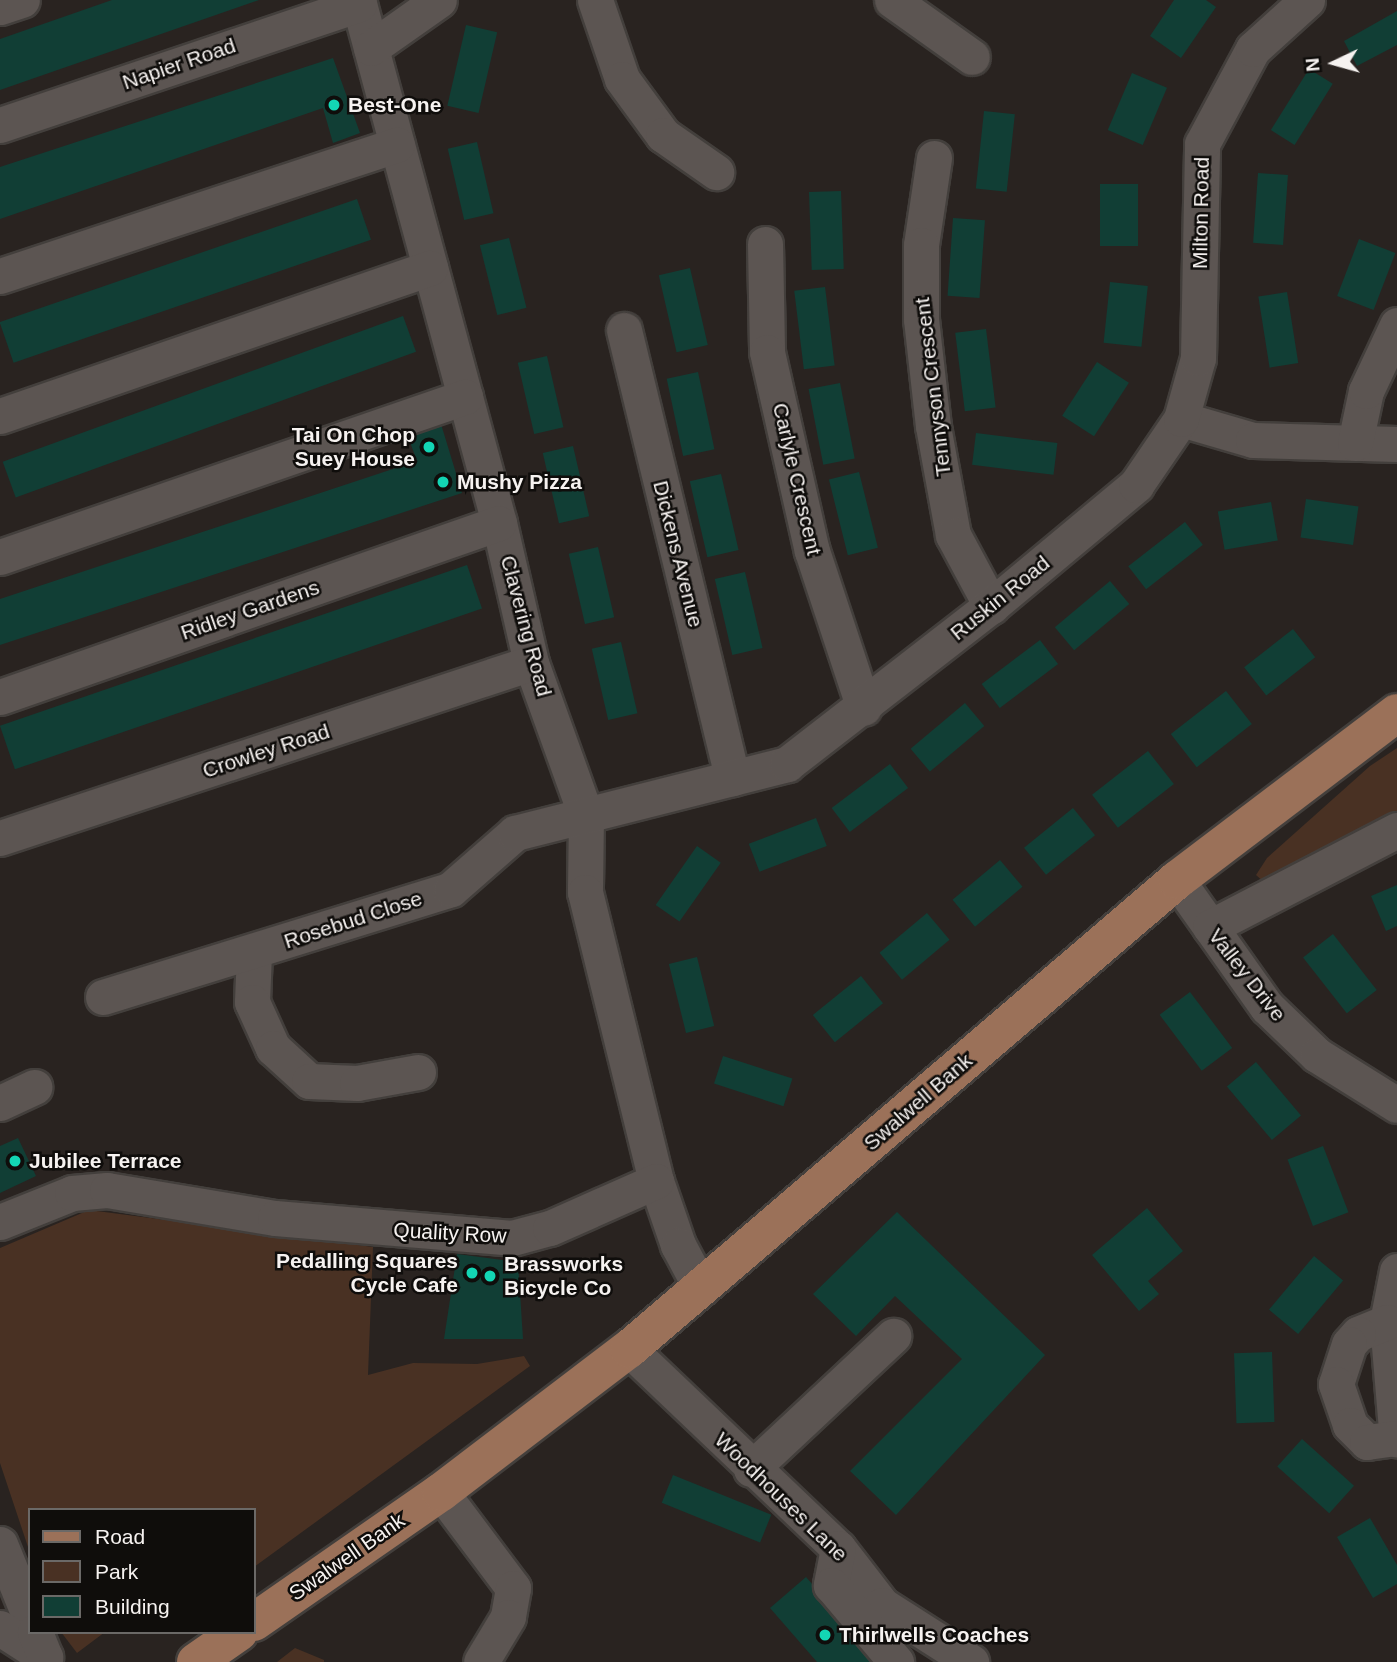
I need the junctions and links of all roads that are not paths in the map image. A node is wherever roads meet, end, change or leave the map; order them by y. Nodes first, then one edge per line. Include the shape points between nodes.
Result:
1 (22, 0) edge
2 (439, 0) edge
3 (595, 0) edge
4 (892, 0) edge
5 (1307, 0) edge
6 (358, 2) edge
7 (0, 7) edge
8 (371, 48) junction
9 (972, 57) dead end
10 (0, 125) edge
11 (397, 145) junction
12 (934, 158) dead end
13 (716, 172) dead end
14 (765, 244) dead end
15 (430, 268) junction
16 (0, 276) edge
17 (1397, 326) edge
18 (624, 330) dead end
19 (465, 397) junction
20 (0, 416) edge
21 (1181, 419) junction
22 (1355, 443) junction
23 (1397, 443) edge
24 (499, 523) junction
25 (0, 557) edge
26 (991, 606) junction
27 (531, 663) junction
28 (0, 697) edge
29 (864, 708) junction
30 (1397, 713) edge
31 (732, 778) junction
32 (586, 816) junction
33 (1397, 830) edge
34 (0, 838) edge
35 (1177, 880) junction
36 (1210, 927) junction
37 (254, 952) junction
38 (103, 997) dead end
39 (418, 1072) dead end
40 (34, 1087) dead end
41 (0, 1103) edge
42 (1397, 1105) edge
43 (656, 1181) junction
44 (0, 1222) edge
45 (1397, 1271) edge
46 (701, 1288) junction
47 (1387, 1322) junction
48 (893, 1336) dead end
49 (629, 1349) junction
50 (1396, 1439) edge
51 (751, 1469) junction
52 (441, 1492) junction
53 (0, 1544) edge
54 (838, 1548) junction
55 (28, 1613) edge
56 (256, 1621) edge
57 (0, 1628) edge
58 (36, 1634) edge
59 (236, 1634) edge
60 (196, 1662) edge
61 (481, 1662) edge
62 (896, 1662) edge
63 (970, 1662) edge

1 - 7 street
2 - 8 street
3 - 13 street via 622,79 663,135
4 - 9 street
5 - 21 street, Milton Road via 1253,49 1202,144 1198,358
6 - 8 street, Clavering Road
6 - 10 street, Napier Road
8 - 11 street, Clavering Road
11 - 15 street, Clavering Road
11 - 16 street
12 - 26 street, Tennyson Crescent via 921,245 921,319 933,426 953,535
14 - 29 street, Carlyle Crescent via 767,352 812,551
15 - 19 street, Clavering Road
15 - 20 street
17 - 22 street via 1366,391
18 - 31 street, Dickens Avenue
19 - 24 street, Clavering Road
19 - 25 street
21 - 22 street via 1253,440
21 - 26 street, Ruskin Road via 1136,485
22 - 23 street
24 - 27 street, Clavering Road
24 - 28 street, Ridley Gardens
26 - 29 street, Ruskin Road
27 - 32 street, Clavering Road
27 - 34 street, Crowley Road
29 - 31 street, Ruskin Road via 787,764
30 - 35 main road, Swalwell Bank
31 - 32 street, Ruskin Road
32 - 37 street, Rosebud Close via 515,833 451,889
32 - 43 street, Clavering Road via 585,892
33 - 36 street
35 - 36 street, Valley Drive
35 - 46 main road, Swalwell Bank
36 - 42 street, Valley Drive via 1267,1007 1317,1055
37 - 38 street, Rosebud Close
37 - 39 street via 251,1002 273,1048 309,1081 357,1083
40 - 41 street
43 - 44 street, Quality Row via 550,1228 512,1238 275,1218 107,1190 72,1193
43 - 46 street, Clavering Road via 678,1245
45 - 47 street
46 - 49 main road, Swalwell Bank
47 - 50 street
47 - 50 street via 1358,1334 1349,1344 1336,1384 1350,1425 1367,1442
48 - 51 street
49 - 51 street, Woodhouses Lane
49 - 52 main road, Swalwell Bank
51 - 54 street, Woodhouses Lane
52 - 56 main road, Swalwell Bank
52 - 61 street via 513,1588 508,1617
53 - 55 street
54 - 62 street via 831,1585
54 - 63 street, Woodhouses Lane via 882,1605
57 - 58 street via 45,1657
59 - 60 main road

